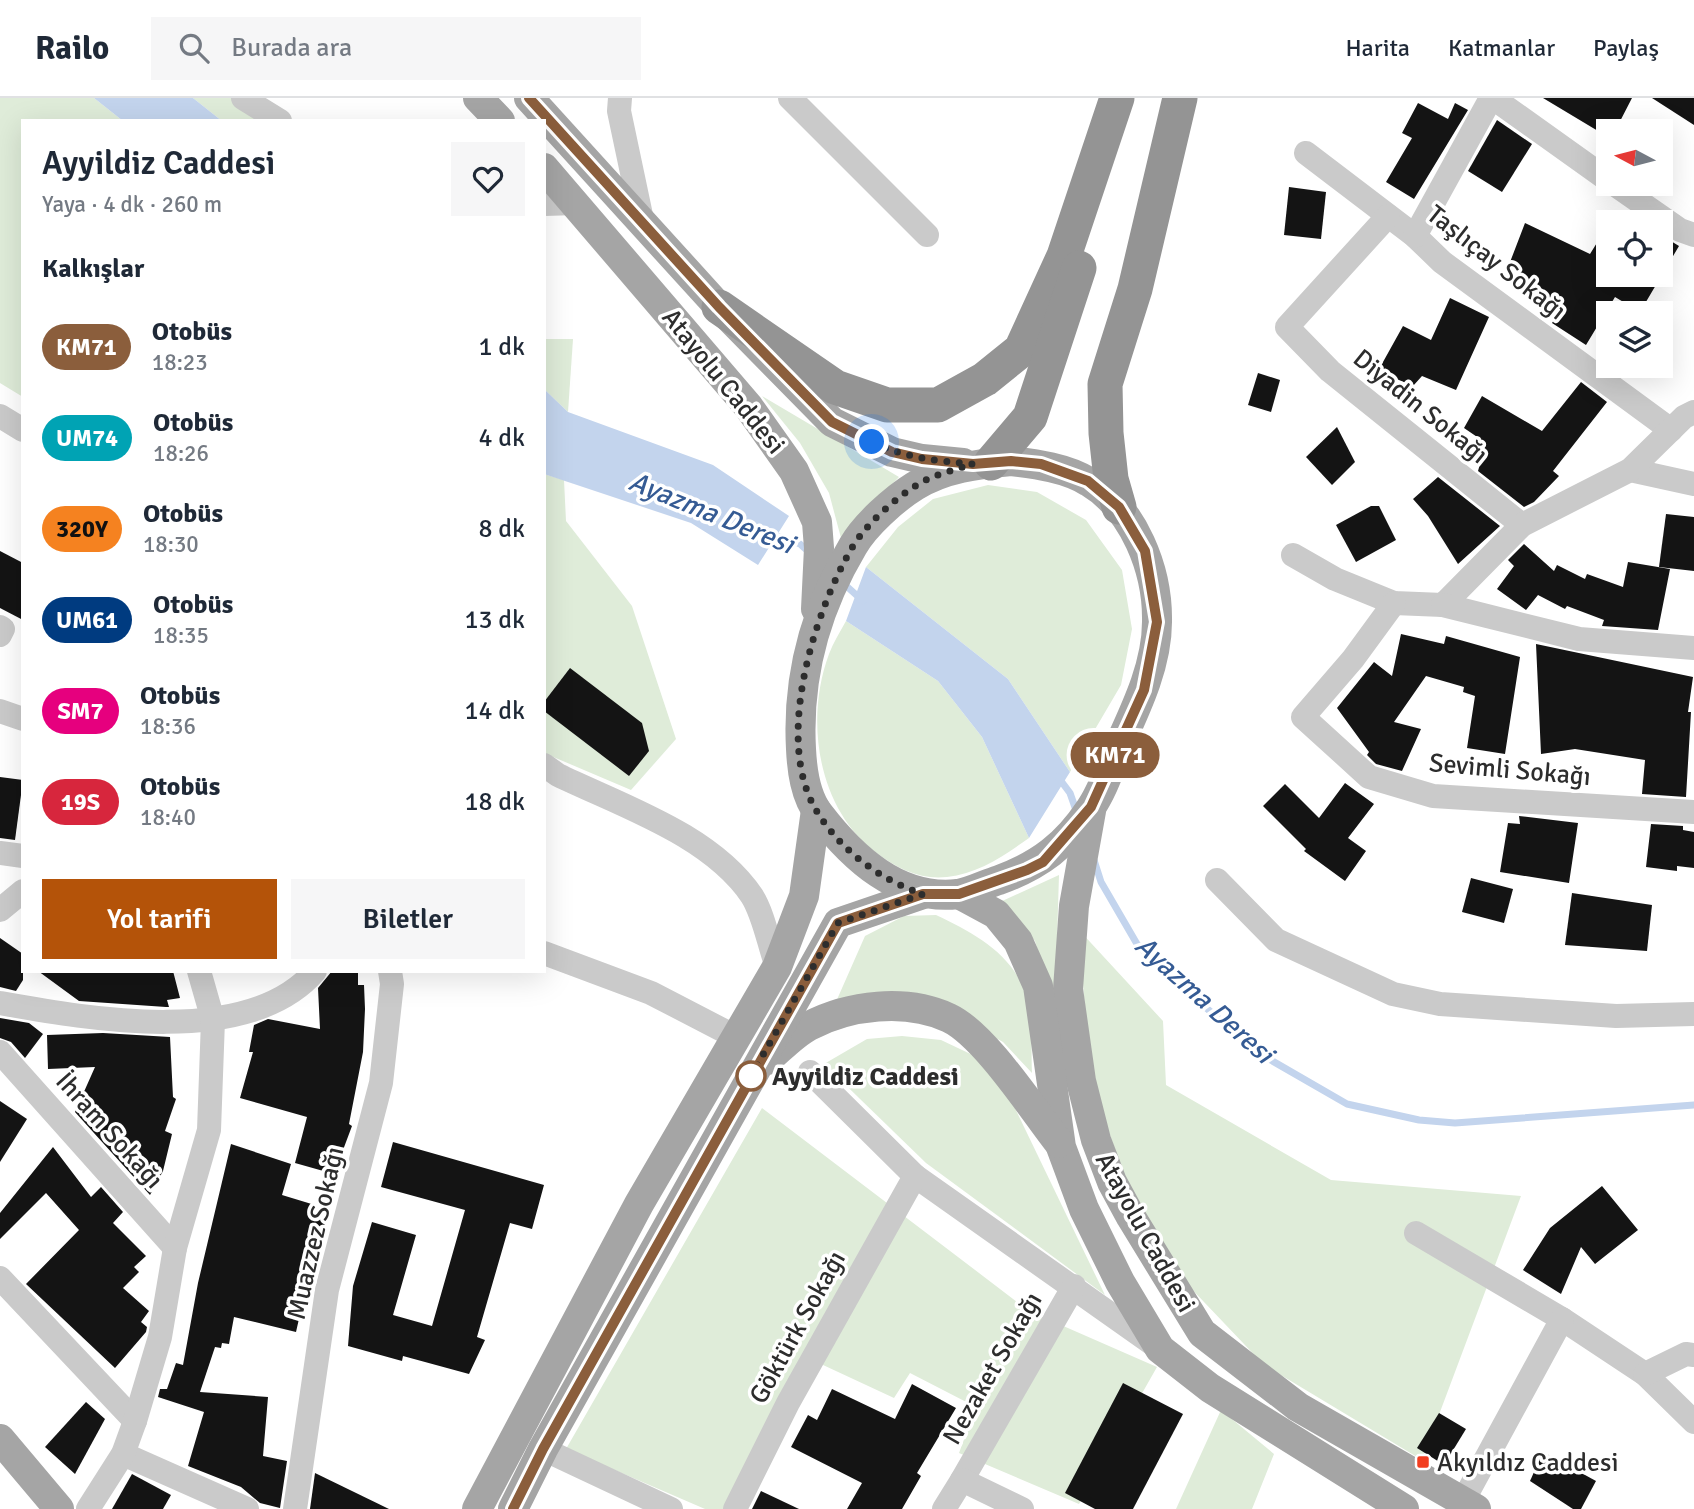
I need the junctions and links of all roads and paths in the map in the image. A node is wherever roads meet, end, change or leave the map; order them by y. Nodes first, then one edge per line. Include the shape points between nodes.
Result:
1 (243, 98) edge
2 (478, 98) edge
3 (529, 98) edge
4 (620, 98) edge
5 (790, 98) edge
6 (1117, 98) edge
7 (1123, 98) edge
8 (1180, 98) edge
9 (1492, 98) edge
10 (277, 119) edge
11 (498, 119) edge
12 (1306, 153) dead end
13 (546, 170) edge
14 (1596, 172) edge
15 (1631, 196) edge
16 (577, 203) junction
17 (546, 204) edge
18 (1388, 216) junction
19 (642, 220) junction
20 (928, 235) dead end
21 (1694, 235) edge
22 (1415, 236) junction
23 (719, 307) junction
24 (1287, 327) joint
25 (1694, 412) edge
26 (0, 416) edge
27 (21, 429) edge
28 (1671, 430) junction
29 (982, 464) junction
30 (1630, 470) junction
31 (1694, 484) edge
32 (1119, 507) junction
33 (1522, 525) junction
34 (1293, 555) dead end
35 (1394, 603) junction
36 (1443, 605) junction
37 (0, 627) edge
38 (814, 631) junction
39 (0, 635) edge
40 (1694, 648) edge
41 (0, 711) edge
42 (21, 718) edge
43 (546, 766) edge
44 (1091, 807) junction
45 (816, 810) junction
46 (1694, 812) edge
47 (0, 853) edge
48 (21, 856) edge
49 (1217, 880) dead end
50 (21, 893) edge
51 (923, 894) junction
52 (959, 894) junction
53 (0, 910) edge
54 (546, 954) edge
55 (777, 967) junction
56 (200, 973) edge
57 (313, 973) edge
58 (390, 973) edge
59 (0, 1003) edge
60 (1694, 1014) edge
61 (213, 1020) junction
62 (736, 1037) junction
63 (0, 1052) edge
64 (753, 1071) junction
65 (810, 1072) dead end
66 (1061, 1147) junction
67 (915, 1176) junction
68 (1416, 1233) dead end
69 (175, 1248) junction
70 (0, 1278) edge
71 (1074, 1286) junction
72 (1562, 1319) junction
73 (1160, 1349) junction
74 (1694, 1355) edge
75 (1645, 1374) junction
76 (135, 1421) junction
77 (1694, 1422) edge
78 (0, 1439) edge
79 (543, 1449) junction
80 (123, 1454) junction
81 (962, 1480) junction
82 (1469, 1505) edge
83 (59, 1509) edge
84 (88, 1509) edge
85 (247, 1509) edge
86 (295, 1509) edge
87 (477, 1509) edge
88 (513, 1509) edge
89 (671, 1509) edge
90 (736, 1509) edge
91 (944, 1509) edge
92 (1023, 1509) edge
93 (1404, 1509) edge

1 - 10 street
2 - 11 main road
3 - 19 main road, Atayolu Caddesi
4 - 19 street
5 - 20 street
6 - 23 highway via 1064,256 1021,350 985,379 938,405 887,405 835,387
7 - 29 highway via 1078,272 1030,417
8 - 32 highway via 1135,289 1105,384 1105,433
9 - 14 street
9 - 22 street
12 - 18 street, Taşlıçay Sokağı
13 - 16 main road, Atayolu Caddesi
15 - 21 street
16 - 17 street
16 - 38 main road, Atayolu Caddesi via 748,406 794,471 817,522 819,585
18 - 22 street, Taşlıçay Sokağı
18 - 24 street, Taşlıçay Sokağı
19 - 23 main road, Atayolu Caddesi
22 - 28 street, Taşlıçay Sokağı via 1443,262
23 - 29 main road, Atayolu Caddesi via 832,422 892,452
24 - 33 street, Diyadin Sokağı via 1330,371
25 - 28 street
26 - 27 street
28 - 30 street
29 - 32 main road, Atayolu Caddesi via 1041,464 1088,481
29 - 38 main road via 914,486 882,513 854,544
30 - 31 street
30 - 33 street
32 - 44 main road, Atayolu Caddesi via 1145,551 1157,622 1144,690
33 - 36 street
34 - 35 street via 1335,579
35 - 36 street
35 - 46 street, Sevimli Sokağı via 1303,717 1369,777 1433,796
36 - 40 street via 1579,639
37 - 39 street
38 - 45 main road via 802,679 799,719 802,773
41 - 42 street
43 - 55 street via 694,841 718,860 753,897
44 - 52 main road via 1043,862
44 - 82 main road, Atayolu Caddesi via 1074,906 1068,989 1081,1081 1112,1182 1202,1333 1298,1407
45 - 51 main road via 867,866
45 - 55 main road via 804,896
47 - 48 street
49 - 60 street via 1276,940 1393,994 1440,1004 1616,1016
50 - 53 street
51 - 52 main road
51 - 64 main road via 838,923
52 - 66 main road via 996,914 1018,941 1038,986
54 - 62 street via 651,993
55 - 62 main road
56 - 61 street
57 - 61 street via 300,988 264,1009
58 - 86 street, Muazzez Sokağı via 381,1083 327,1290
59 - 61 street via 91,1019
61 - 69 street via 209,1130
62 - 87 main road via 639,1204
63 - 69 street, İhram Sokağı
64 - 66 main road via 807,1027 857,1007 908,1008 950,1018 982,1045
64 - 79 main road
65 - 67 street, Atayolu Caddesi
66 - 73 main road, Atayolu Caddesi via 1084,1209
67 - 71 street, Atayolu Caddesi
67 - 90 street, Göktürk Sokağı via 789,1403
68 - 72 street
69 - 76 street via 160,1337
70 - 76 street
71 - 73 street, Atayolu Caddesi
71 - 81 street, Nezaket Sokağı
72 - 75 street
72 - 82 street
73 - 93 main road, Atayolu Caddesi via 1210,1388
74 - 75 street via 1686,1354
75 - 77 street
76 - 80 street
78 - 83 main road
79 - 88 main road
79 - 89 street
80 - 84 street
80 - 85 street
81 - 91 street, Nezaket Sokağı
81 - 92 street

